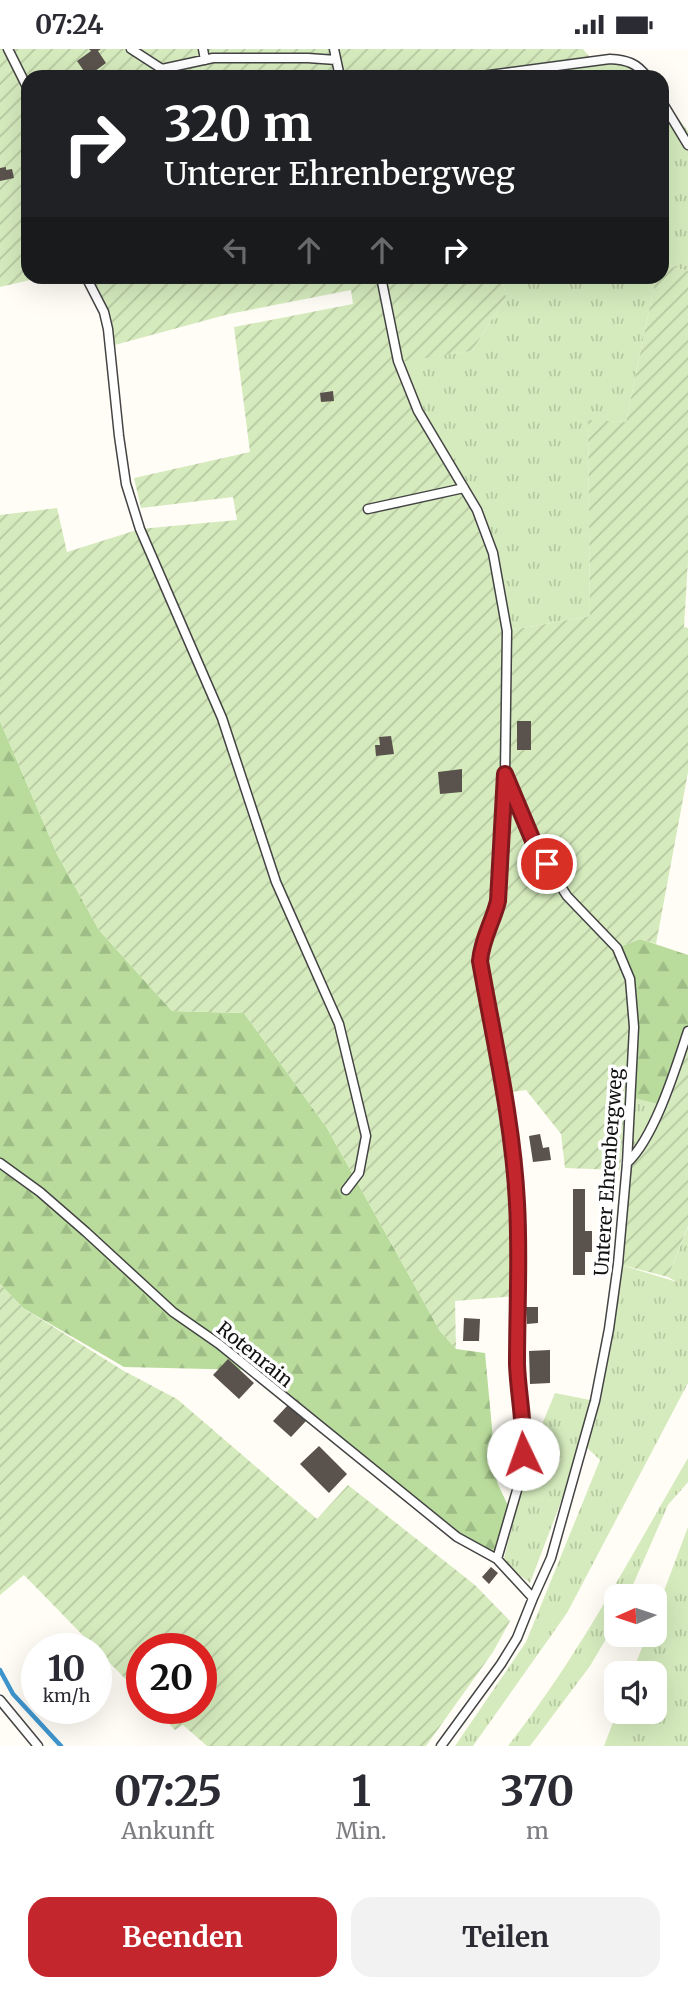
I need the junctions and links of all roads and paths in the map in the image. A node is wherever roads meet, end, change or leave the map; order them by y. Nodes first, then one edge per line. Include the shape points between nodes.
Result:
1 (8, 49) edge
2 (131, 49) edge
3 (204, 49) edge
4 (334, 49) edge
5 (205, 60) junction
6 (336, 60) junction
7 (338, 70) edge
8 (527, 70) edge
9 (641, 70) edge
10 (21, 75) edge
11 (669, 114) edge
12 (688, 145) edge
13 (90, 284) edge
14 (382, 284) edge
15 (464, 488) junction
16 (368, 509) dead end
17 (505, 774) junction
18 (688, 1031) edge
19 (0, 1163) edge
20 (627, 1163) junction
21 (346, 1191) dead end
22 (497, 1559) junction
23 (533, 1598) junction
24 (0, 1700) edge
25 (38, 1746) edge
26 (441, 1746) edge

1 - 10 lane
2 - 5 lane via 162,69
3 - 5 lane
4 - 6 lane
5 - 6 lane
6 - 7 lane
8 - 9 lane via 610,59 626,60
11 - 12 lane
13 - 21 lane via 108,329 124,472 140,529 222,718 276,882 339,1024 366,1136 359,1173
14 - 15 lane via 398,361 418,411
15 - 16 lane
15 - 17 lane via 493,553 507,631
17 - 20 lane, Unterer Ehrenbergweg via 536,848 568,896 617,948 630,979 634,1027
17 - 22 lane via 498,901 480,961 508,1120 517,1203 517,1367 524,1434 522,1473
18 - 20 lane via 662,1105
19 - 22 lane, Rotenrain via 49,1200 173,1312 457,1537
20 - 23 lane, Unterer Ehrenbergweg via 618,1264 595,1401 551,1558
22 - 23 lane, Rotenrain
23 - 26 lane, Unterer Ehrenbergweg via 501,1664
24 - 25 lane

